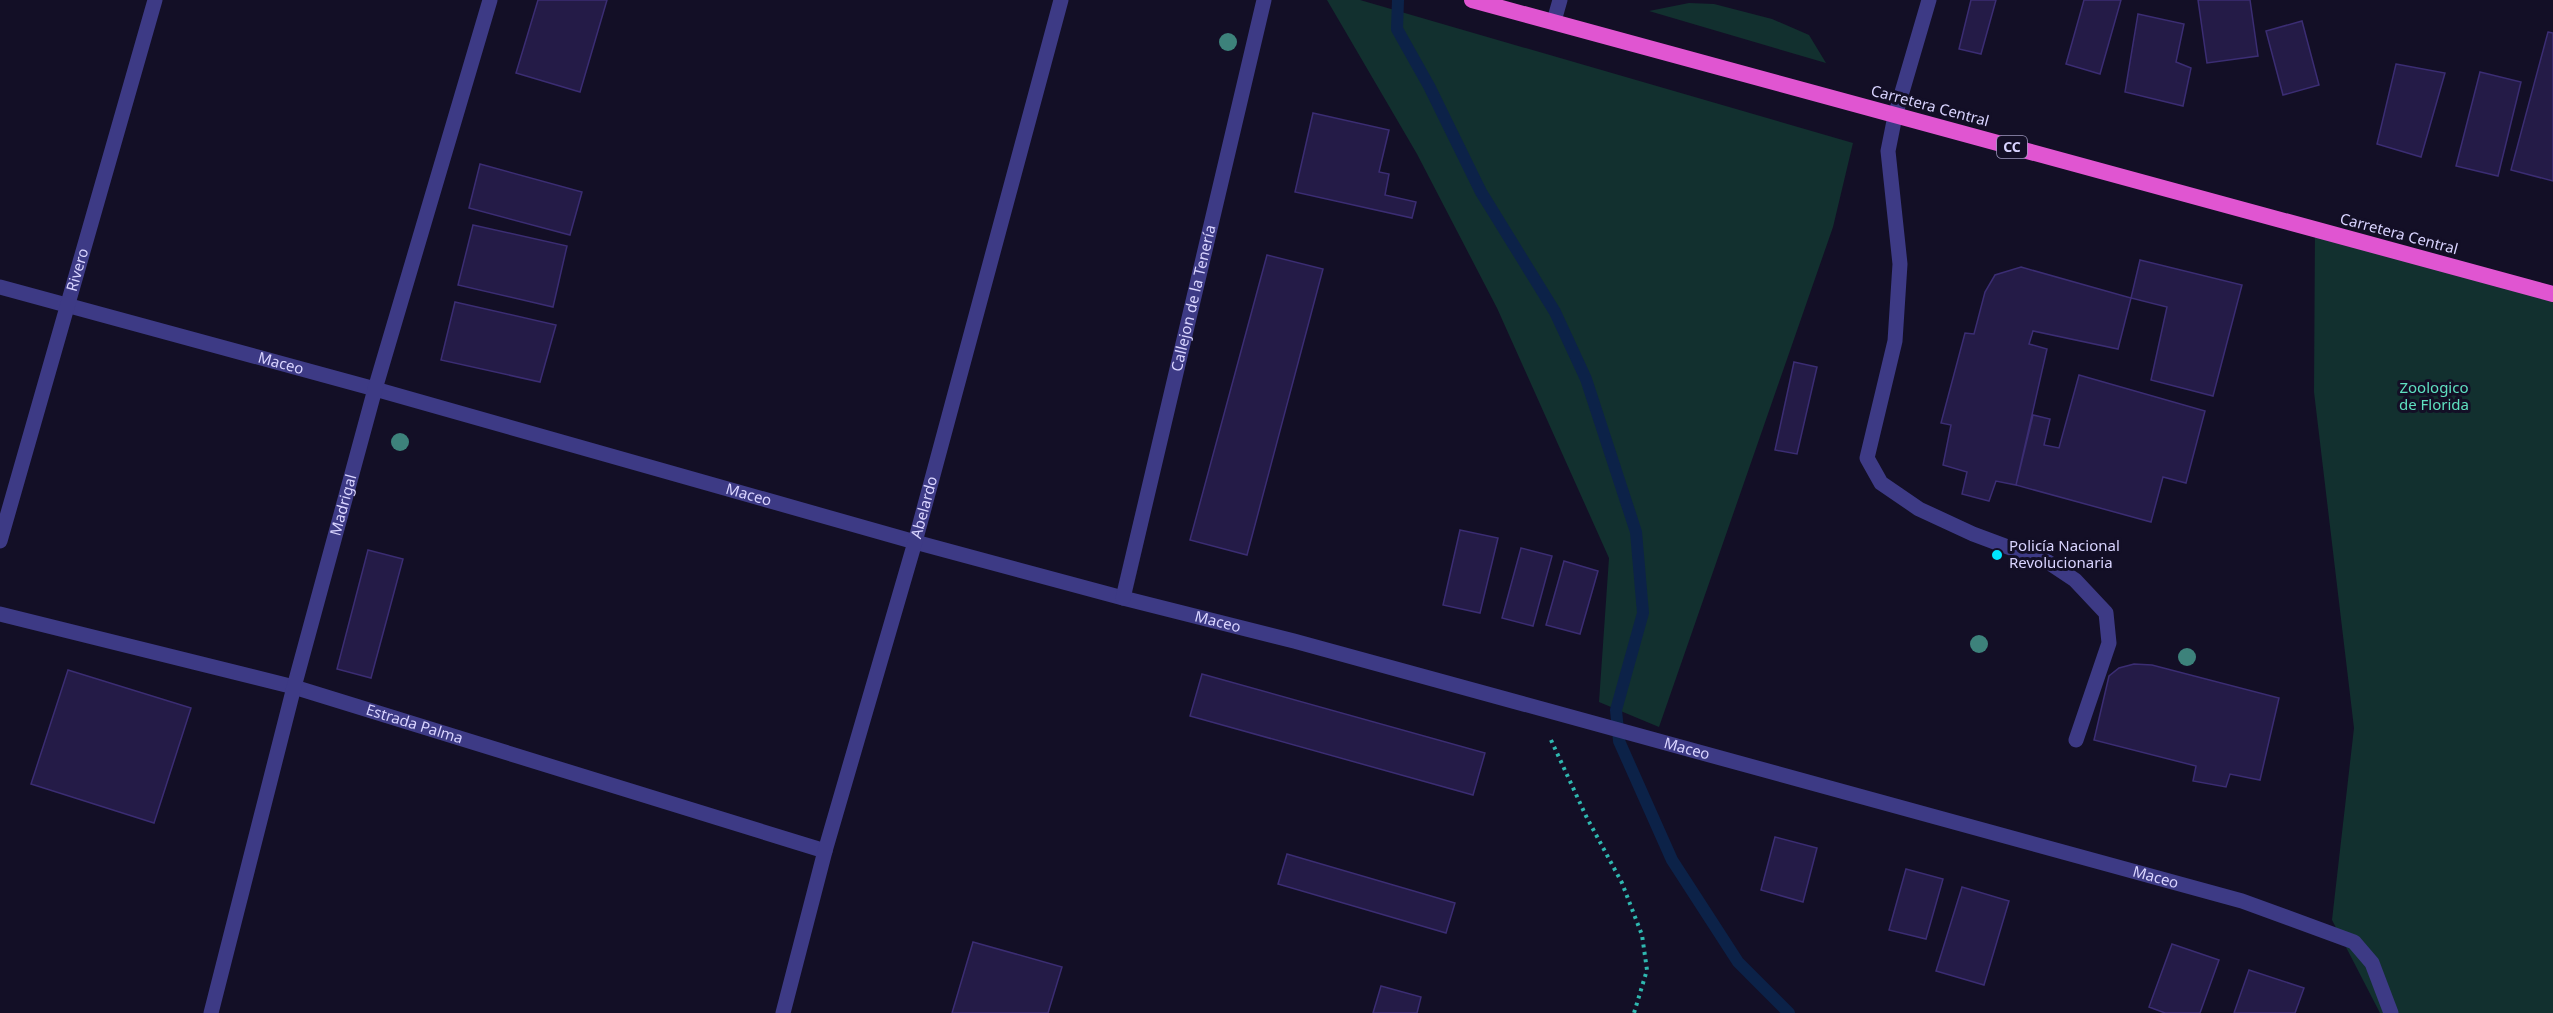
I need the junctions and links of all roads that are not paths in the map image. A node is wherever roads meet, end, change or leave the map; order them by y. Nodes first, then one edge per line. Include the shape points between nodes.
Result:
1 (155, 0) edge
2 (490, 0) edge
3 (1061, 0) edge
4 (1264, 0) edge
5 (1472, 0) edge
6 (1560, 0) edge
7 (1929, 0) edge
8 (1554, 21) junction
9 (1895, 116) junction
10 (0, 287) edge
11 (2553, 294) edge
12 (68, 306) junction
13 (375, 389) junction
14 (0, 541) edge
15 (915, 542) junction
16 (1123, 598) junction
17 (0, 614) edge
18 (294, 687) junction
19 (2076, 740) dead end
20 (825, 851) junction
21 (211, 1013) edge
22 (783, 1013) edge
23 (2391, 1013) edge

1 - 12 street, Rivero
2 - 13 street, Madrigal
3 - 15 street, Abelardo
4 - 16 street, Callejon de la Tenería
5 - 8 highway, Carretera Central / CC
6 - 8 street
7 - 9 street
8 - 9 highway, Carretera Central / CC
9 - 11 highway, Carretera Central / CC
9 - 19 street via 1888,151 1900,264 1895,341 1867,458 1881,483 1919,509 2048,562 2075,580 2106,614 2109,643
10 - 12 street, Maceo
12 - 13 street, Maceo
12 - 14 street, Rivero
13 - 15 street, Maceo
13 - 18 street, Madrigal
15 - 16 street, Maceo
15 - 20 street, Abelardo
16 - 23 street, Maceo via 1572,716 2242,901 2354,942 2372,963
17 - 18 street, Estrada Palma
18 - 20 street, Estrada Palma
18 - 21 street, Madrigal
20 - 22 street, Abelardo

